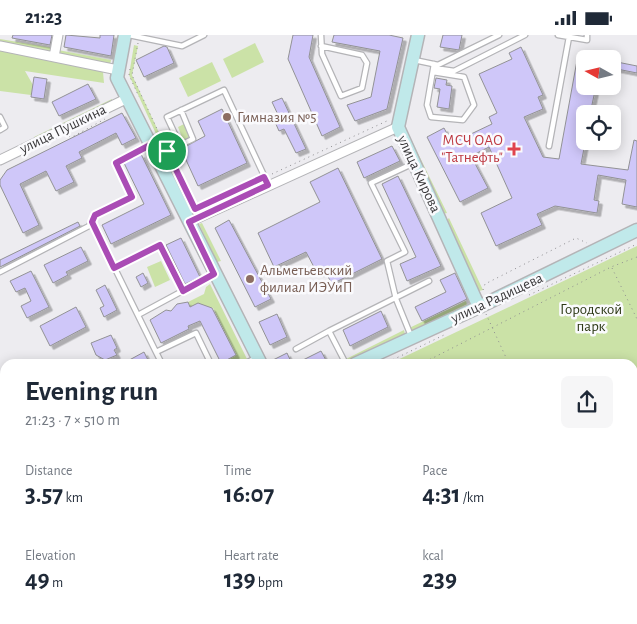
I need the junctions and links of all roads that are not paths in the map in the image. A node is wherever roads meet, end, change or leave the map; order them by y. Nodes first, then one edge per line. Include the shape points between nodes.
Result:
1 (58, 35) edge
2 (125, 35) edge
3 (129, 35) edge
4 (204, 35) edge
5 (321, 35) edge
6 (418, 35) edge
7 (498, 35) edge
8 (525, 35) edge
9 (558, 35) edge
10 (587, 35) edge
11 (569, 37) junction
12 (0, 46) edge
13 (321, 46) junction
14 (54, 57) junction
15 (413, 60) junction
16 (434, 68) junction
17 (118, 69) junction
18 (126, 99) junction
19 (181, 110) junction
20 (0, 117) edge
21 (395, 123) junction
22 (0, 130) edge
23 (150, 145) junction
24 (180, 145) junction
25 (548, 146) dead end
26 (162, 154) junction
27 (0, 160) edge
28 (415, 163) junction
29 (266, 181) junction
30 (190, 216) junction
31 (92, 222) junction
32 (637, 230) edge
33 (114, 268) junction
34 (0, 273) edge
35 (214, 274) junction
36 (429, 281) dead end
37 (183, 291) junction
38 (396, 299) junction
39 (483, 309) junction
40 (138, 315) junction
41 (329, 331) junction
42 (412, 337) junction
43 (296, 349) dead end
44 (156, 352) junction
45 (160, 359) edge
46 (209, 359) edge
47 (258, 359) edge
48 (343, 359) edge
49 (366, 359) edge

1 - 14 street
2 - 17 street
3 - 4 lane via 182,46
5 - 13 lane
6 - 15 street, улица Кирова
7 - 16 lane
8 - 16 lane via 454,71
9 - 11 lane
10 - 11 lane via 586,40
11 - 25 lane
12 - 14 street
13 - 13 lane via 340,95 362,88 367,63 362,55
14 - 17 street
15 - 16 lane
15 - 21 street, улица Кирова
16 - 16 lane via 427,105 431,117 463,121 474,105 464,77
17 - 18 street via 117,78
18 - 23 street
18 - 27 street, улица Пушкина
19 - 24 lane via 167,117
19 - 24 lane via 194,139
19 - 29 lane via 224,90
20 - 22 lane via 5,127
21 - 28 street, улица Кирова
21 - 29 street
23 - 26 street
23 - 31 lane via 116,163 132,197 95,215
24 - 26 lane
26 - 30 street
28 - 38 lane via 371,183 405,252 387,261
28 - 39 street, улица Кирова
29 - 30 street
30 - 35 street
31 - 33 lane
31 - 34 lane
32 - 39 street, улица Радищева
33 - 37 lane via 160,245
33 - 40 lane
35 - 37 lane
35 - 47 street
36 - 38 lane
37 - 40 lane
38 - 41 lane
38 - 42 lane
39 - 42 street, улица Радищева
40 - 44 lane
41 - 43 lane
41 - 48 lane
42 - 49 street, улица Радищева
44 - 45 lane
44 - 46 lane via 196,333

